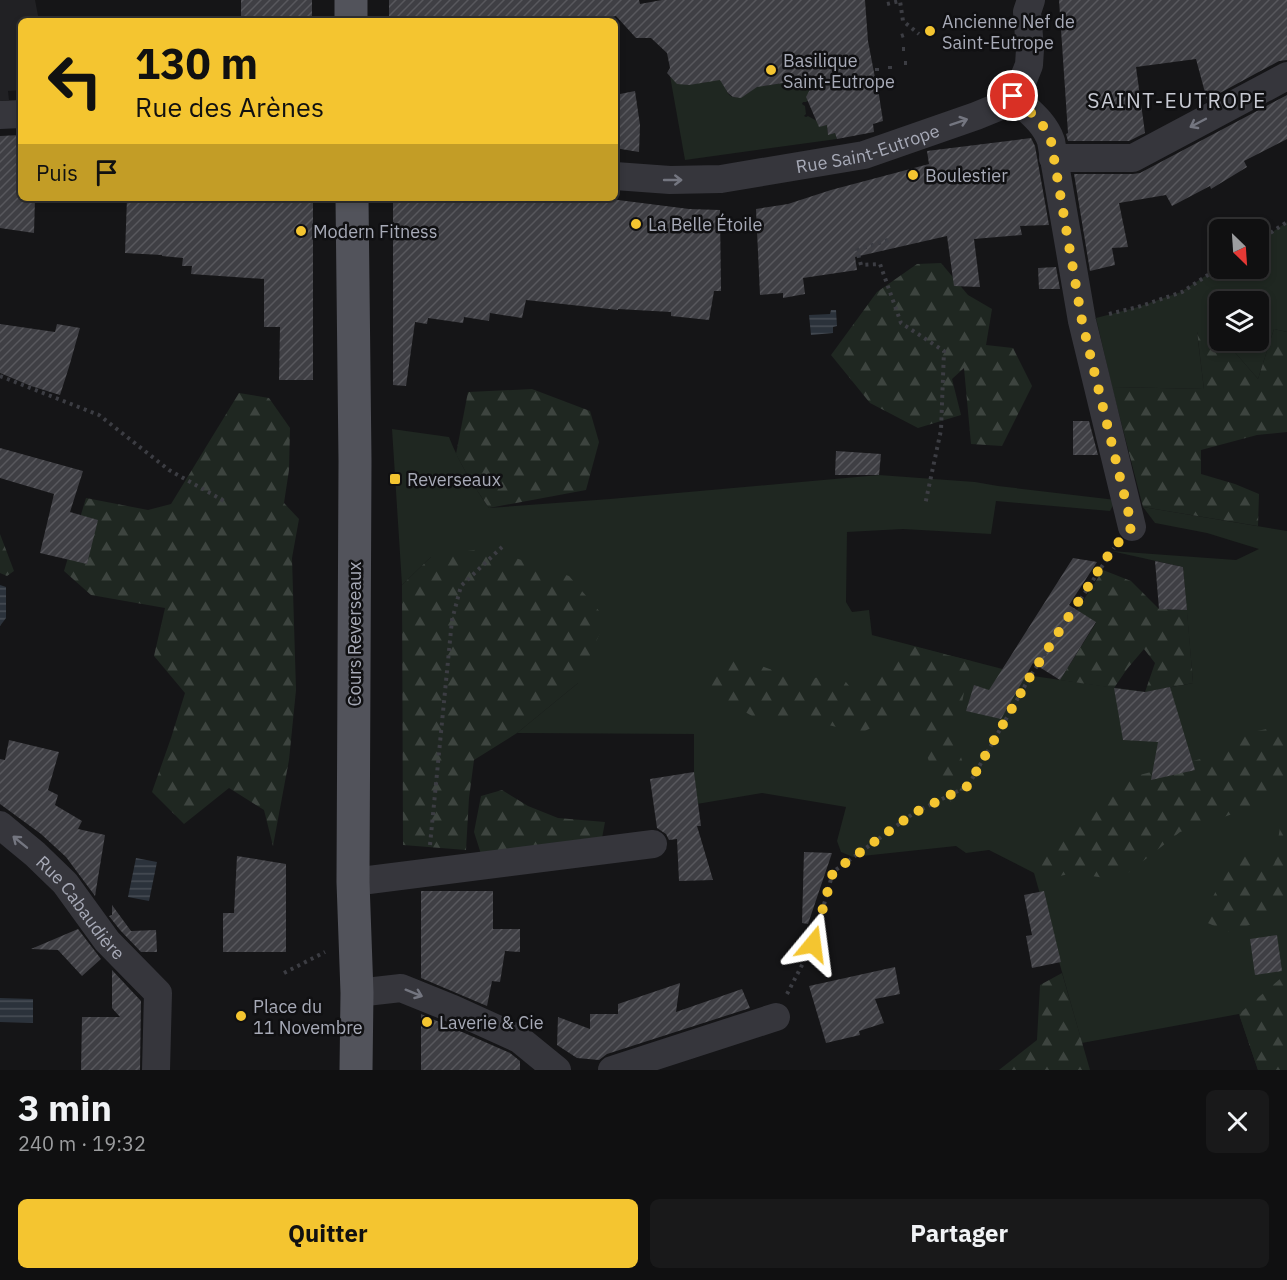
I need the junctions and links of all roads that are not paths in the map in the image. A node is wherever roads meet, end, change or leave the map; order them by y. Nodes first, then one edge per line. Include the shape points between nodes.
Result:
1 (351, 0) edge
2 (1031, 0) edge
3 (351, 18) edge
4 (1287, 76) edge
5 (1013, 96) junction
6 (18, 114) edge
7 (0, 115) edge
8 (1053, 158) junction
9 (618, 176) edge
10 (352, 201) edge
11 (1132, 527) road end
12 (0, 825) edge
13 (653, 844) dead end
14 (353, 882) junction
15 (357, 993) junction
16 (776, 1017) road end
17 (156, 1070) edge
18 (356, 1070) edge
19 (557, 1070) edge
20 (612, 1070) edge

1 - 3 main road
2 - 5 street via 1027,12 1029,64
4 -> 8 street via 1133,158
5 - 8 street via 1043,124
9 -> 5 street, Rue Saint-Eutrope via 721,179 864,155 976,116
6 - 7 street
8 - 11 street via 1082,321
10 - 14 main road, Cours Reverseaux
17 -> 12 street, Rue Cabaudière via 158,993 107,940 65,883
13 - 14 street
14 - 15 main road, Cours Reverseaux
15 - 18 main road, Cours Reverseaux
15 -> 19 street via 401,988 519,1039
16 - 20 street

